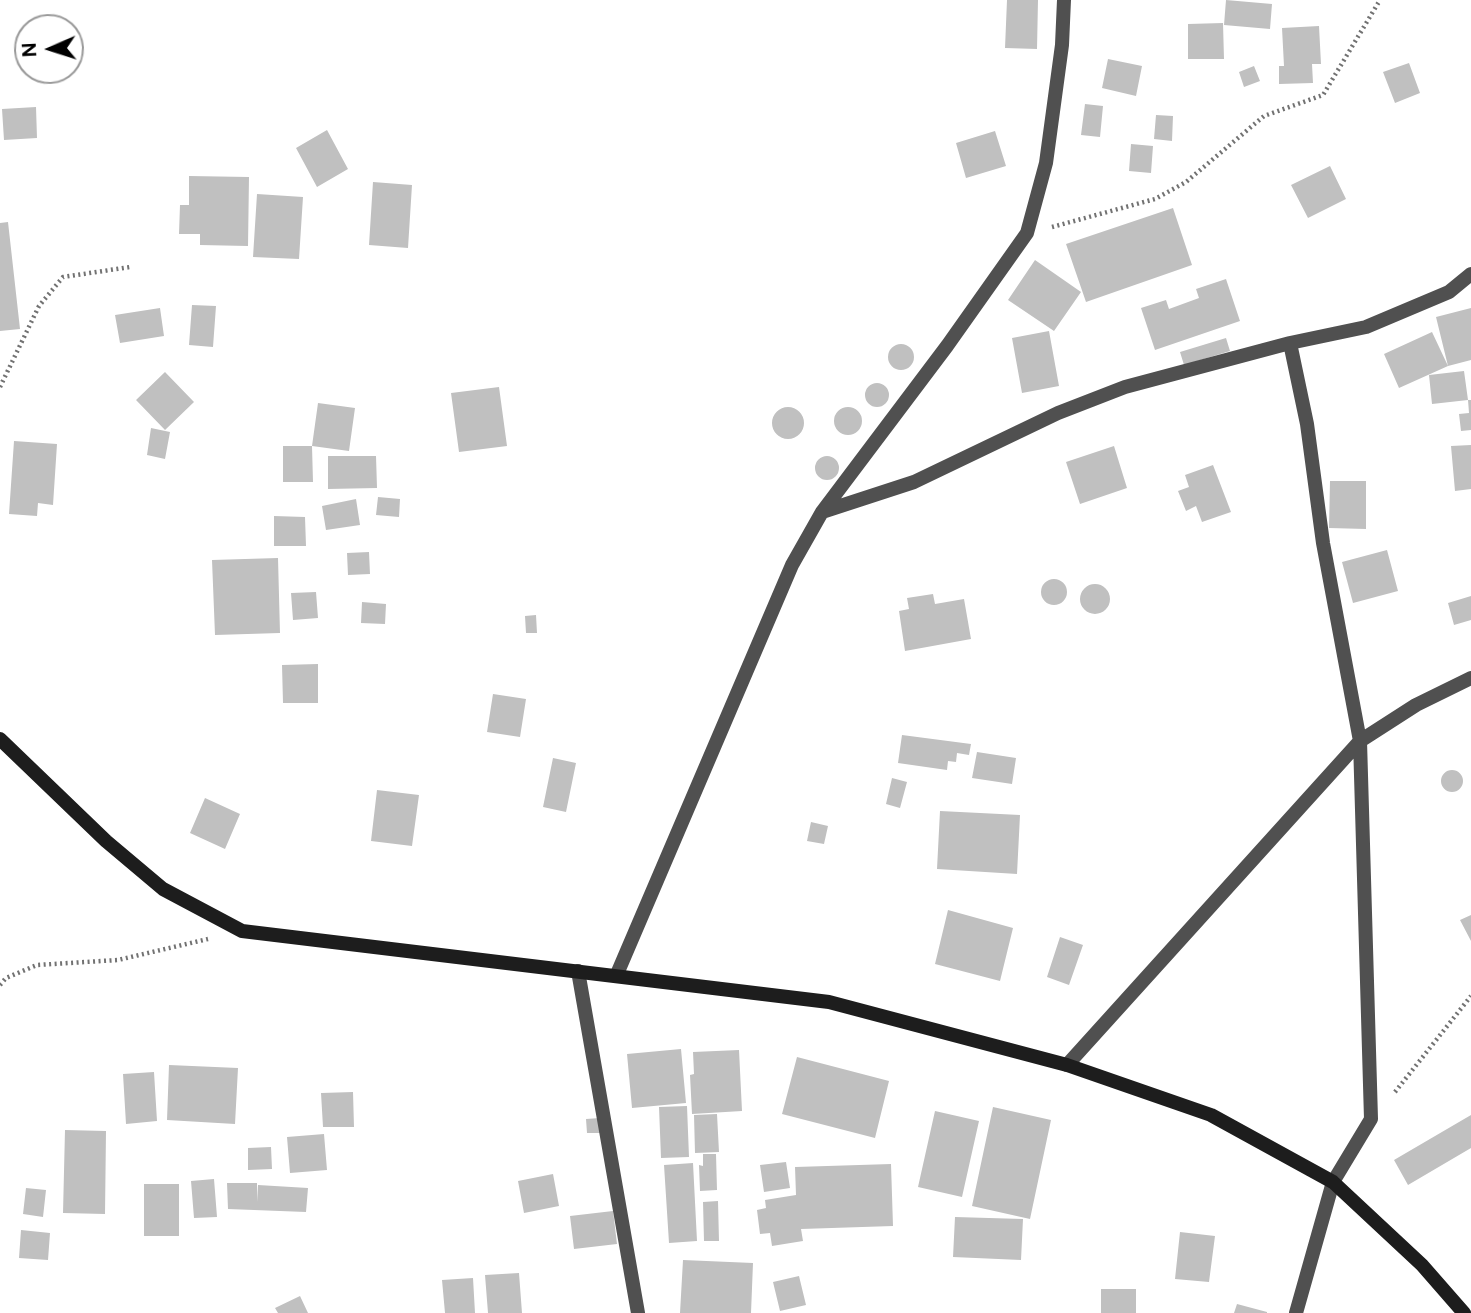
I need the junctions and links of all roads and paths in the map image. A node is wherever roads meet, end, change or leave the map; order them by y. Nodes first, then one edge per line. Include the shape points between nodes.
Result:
1 (1063, 0) edge
2 (1380, 0) edge
3 (1027, 233) junction
4 (130, 267) dead end
5 (1471, 274) edge
6 (1290, 343) junction
7 (0, 387) edge
8 (822, 512) junction
9 (1471, 678) edge
10 (0, 739) edge
11 (1360, 741) junction
12 (242, 931) junction
13 (578, 971) junction
14 (617, 974) junction
15 (0, 985) edge
16 (1471, 996) edge
17 (1067, 1065) junction
18 (1371, 1119) junction
19 (1333, 1182) junction
20 (638, 1313) edge
21 (1296, 1313) edge
22 (1464, 1313) edge

1 - 3 street via 1062,45 1046,163
2 - 3 path via 1323,95 1264,116 1186,182 1155,199
3 - 8 street
4 - 7 path via 63,276 39,306
5 - 6 street via 1449,292 1406,312 1366,327
6 - 8 street via 1125,387 1058,413 914,482
6 - 11 street
8 - 14 street via 792,565
9 - 11 street via 1416,705
10 - 12 street via 163,889
11 - 17 street
11 - 18 street
12 - 13 street
12 - 15 path via 118,960 37,965
13 - 14 street
13 - 20 street
14 - 17 street via 829,1002
16 - 18 path
17 - 19 street via 1211,1115
18 - 19 street
19 - 21 street
19 - 22 street via 1422,1265

